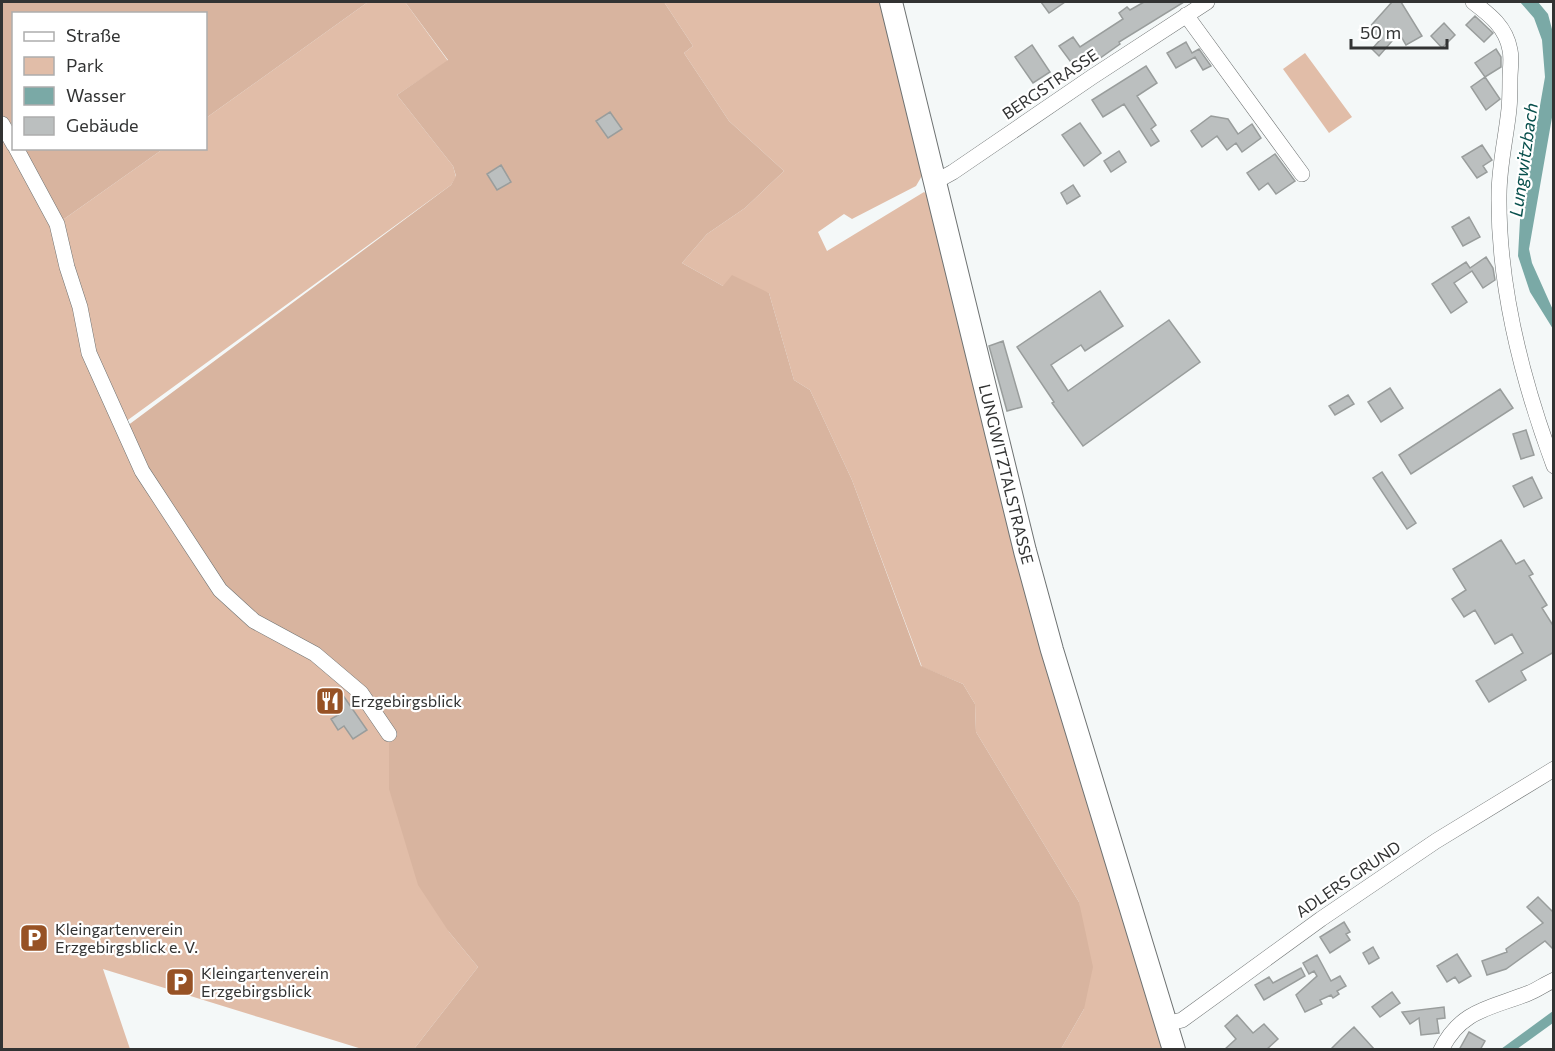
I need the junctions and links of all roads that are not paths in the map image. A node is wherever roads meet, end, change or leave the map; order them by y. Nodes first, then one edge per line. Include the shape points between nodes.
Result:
1 (891, 2) edge
2 (1207, 2) edge
3 (1473, 2) edge
4 (1186, 15) junction
5 (2, 124) edge
6 (12, 142) edge
7 (17, 150) edge
8 (1302, 174) dead end
9 (935, 182) junction
10 (1554, 466) edge
11 (389, 734) dead end
12 (1554, 769) edge
13 (1554, 980) edge
14 (1166, 1024) junction
15 (1174, 1050) edge
16 (1441, 1050) edge

1 - 9 main road, LUNGWITZTALSTRASSE
2 - 4 street, BERGSTRASSE
3 - 10 street via 1501,26 1511,53 1499,194 1505,286 1531,398
4 - 8 street
4 - 9 street, BERGSTRASSE
5 - 6 street
7 - 11 street via 57,224 89,353 142,471 220,590 254,621 315,654 361,693
9 - 14 main road, LUNGWITZTALSTRASSE via 1052,650
12 - 14 street, ADLERS GRUND via 1388,873 1182,1020
13 - 16 street via 1463,1020
14 - 15 main road, LUNGWITZTALSTRASSE

